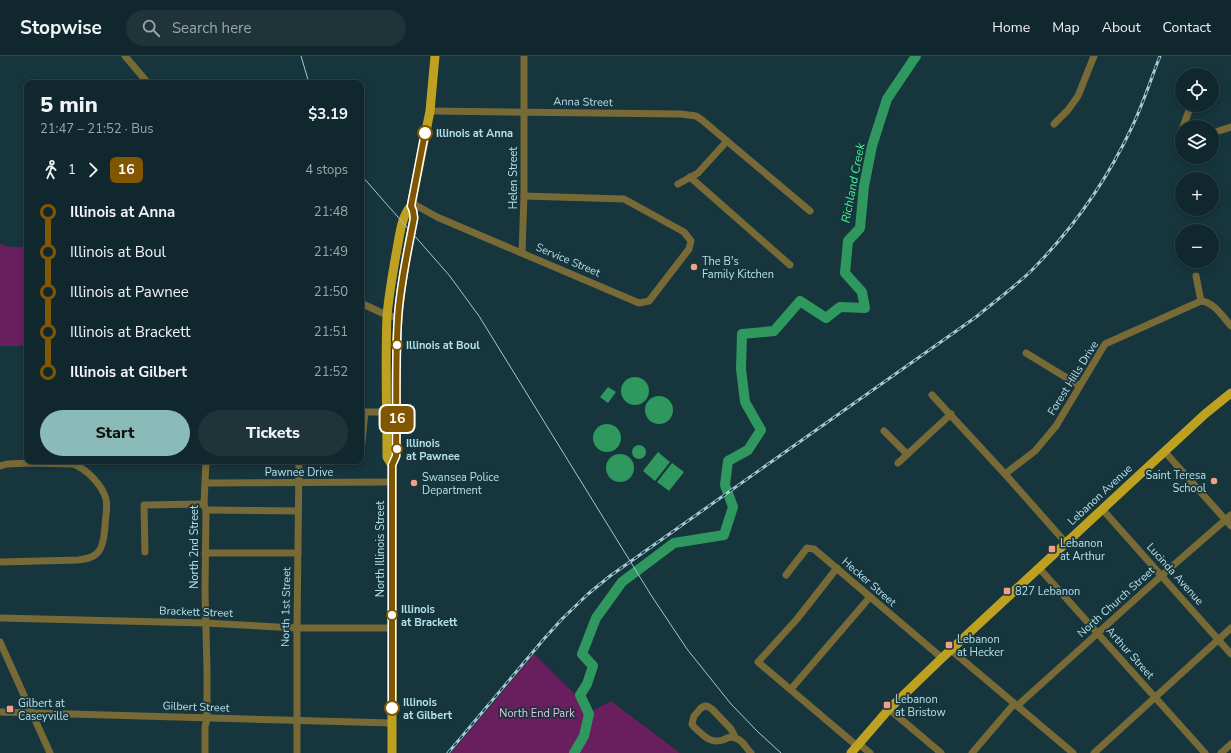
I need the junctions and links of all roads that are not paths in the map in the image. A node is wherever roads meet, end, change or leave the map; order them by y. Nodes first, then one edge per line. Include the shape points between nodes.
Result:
1 (125, 56) edge
2 (435, 56) edge
3 (524, 56) edge
4 (1094, 56) edge
5 (145, 80) edge
6 (430, 111) junction
7 (524, 112) junction
8 (1054, 124) dead end
9 (1231, 127) edge
10 (1219, 131) edge
11 (727, 141) junction
12 (690, 177) junction
13 (678, 184) dead end
14 (524, 196) junction
15 (412, 204) junction
16 (810, 211) dead end
17 (522, 253) junction
18 (790, 265) dead end
19 (1196, 276) dead end
20 (1201, 301) junction
21 (364, 304) edge
22 (388, 315) junction
23 (398, 318) junction
24 (1231, 326) edge
25 (1026, 353) dead end
26 (1080, 386) junction
27 (1231, 393) edge
28 (932, 395) dead end
29 (364, 412) edge
30 (387, 412) junction
31 (397, 412) junction
32 (951, 414) junction
33 (884, 431) dead end
34 (1165, 452) junction
35 (907, 454) junction
36 (24, 463) edge
37 (898, 463) dead end
38 (73, 464) edge
39 (206, 464) edge
40 (298, 464) edge
41 (392, 465) junction
42 (0, 466) edge
43 (1005, 474) junction
44 (298, 482) junction
45 (392, 482) junction
46 (206, 483) junction
47 (205, 507) junction
48 (1102, 509) junction
49 (298, 511) junction
50 (1229, 520) edge
51 (1066, 543) junction
52 (145, 552) dead end
53 (205, 553) junction
54 (298, 553) junction
55 (0, 562) edge
56 (837, 568) junction
57 (1039, 568) junction
58 (786, 575) dead end
59 (1161, 576) junction
60 (870, 597) junction
61 (0, 618) edge
62 (205, 623) junction
63 (297, 628) junction
64 (392, 628) junction
65 (1231, 628) edge
66 (1098, 633) junction
67 (1218, 640) junction
68 (0, 642) edge
69 (951, 650) junction
70 (1231, 654) edge
71 (942, 658) junction
72 (791, 689) junction
73 (1155, 698) junction
74 (1016, 705) junction
75 (890, 709) junction
76 (0, 712) edge
77 (33, 713) junction
78 (207, 718) junction
79 (297, 721) junction
80 (392, 723) junction
81 (735, 737) junction
82 (1231, 744) edge
83 (856, 748) edge
84 (50, 753) edge
85 (205, 753) edge
86 (297, 753) edge
87 (392, 753) edge
88 (751, 753) edge
89 (870, 753) edge
90 (941, 753) edge
91 (972, 753) edge
92 (1073, 753) edge
93 (1094, 753) edge
94 (1205, 753) edge
95 (1221, 753) edge

1 - 5 street
2 - 6 main road, North Illinois Street
3 - 7 street, Helen Street
4 - 8 street via 1078,96
6 - 7 street, Anna Street
6 - 15 main road, North Illinois Street
7 - 11 street, Anna Street via 696,116
7 - 14 street, Helen Street
9 - 10 street
11 - 12 street via 698,173
11 - 16 street, Anna Street
12 - 13 street
12 - 18 street
14 - 17 street, Helen Street
14 - 17 street, Service Street via 624,199 684,232 691,241 689,249 649,301 639,303
15 - 17 street, Service Street
15 - 22 main road, North Illinois Street via 404,216 398,242
15 - 23 main road, North Illinois Street via 414,218
19 - 20 street
20 - 24 street via 1206,301 1214,307
20 - 26 street, Forest Hills Drive via 1105,344
21 - 22 street
22 - 23 street
22 - 30 main road, North Illinois Street
23 - 31 main road, North Illinois Street
25 - 26 street
26 - 43 street, Forest Hills Drive via 1053,430 1035,451
27 - 34 main road, Lebanon Avenue
28 - 32 street
29 - 30 street
30 - 31 street
30 - 41 main road, North Illinois Street via 387,457
31 - 41 main road, North Illinois Street via 396,456
32 - 35 street
32 - 43 street
33 - 35 street
34 - 48 main road, Lebanon Avenue
34 - 50 street
35 - 37 street
36 - 42 street
38 - 55 street via 91,475 106,499 100,550 94,555 78,560
39 - 46 street, North 2nd Street
40 - 44 street, North 1st Street
41 - 45 main road, North Illinois Street
43 - 51 street
44 - 45 street, Pawnee Drive
44 - 46 street, Pawnee Drive
44 - 49 street, North 1st Street
45 - 64 main road, North Illinois Street
46 - 47 street, North 2nd Street
47 - 49 street
47 - 52 street via 144,505
47 - 53 street, North 2nd Street
48 - 51 main road, Lebanon Avenue
48 - 59 street, Lucinda Avenue
49 - 54 street, North 1st Street
50 - 59 street, North Church Street
51 - 57 main road, Lebanon Avenue
53 - 54 street
53 - 62 street, North 2nd Street
54 - 63 street, North 1st Street
56 - 58 street, Hecker Street via 814,549 807,548
56 - 60 street, Hecker Street
56 - 72 street via 758,662
57 - 66 street, Arthur Street
57 - 69 main road, Lebanon Avenue
59 - 66 street, North Church Street
59 - 67 street, Lucinda Avenue
60 - 71 street, Hecker Street
60 - 72 street
61 - 62 street, Brackett Street
62 - 63 street, Brackett Street
62 - 78 street, North 2nd Street
63 - 64 street, Brackett Street
63 - 79 street, North 1st Street
64 - 80 main road, North Illinois Street
65 - 67 street
66 - 73 street, Arthur Street
66 - 74 street, North Church Street
67 - 70 street, Lucinda Avenue
67 - 73 street
68 - 77 street
69 - 71 main road, Lebanon Avenue
69 - 74 street
71 - 75 main road, Lebanon Avenue
72 - 83 street
73 - 93 street
73 - 94 street, Arthur Street
74 - 91 street, North Church Street
74 - 92 street
75 - 83 main road, Lebanon Avenue
75 - 90 street
76 - 77 street, Gilbert Street
77 - 78 street, Gilbert Street
77 - 84 street
78 - 79 street, Gilbert Street
78 - 85 street, North 2nd Street
79 - 80 street, Gilbert Street
79 - 86 street, North 1st Street
80 - 87 main road, North Illinois Street
81 - 81 street via 731,729 708,706 701,708 694,716 694,727 712,741
81 - 88 street
82 - 95 street
83 - 89 street

